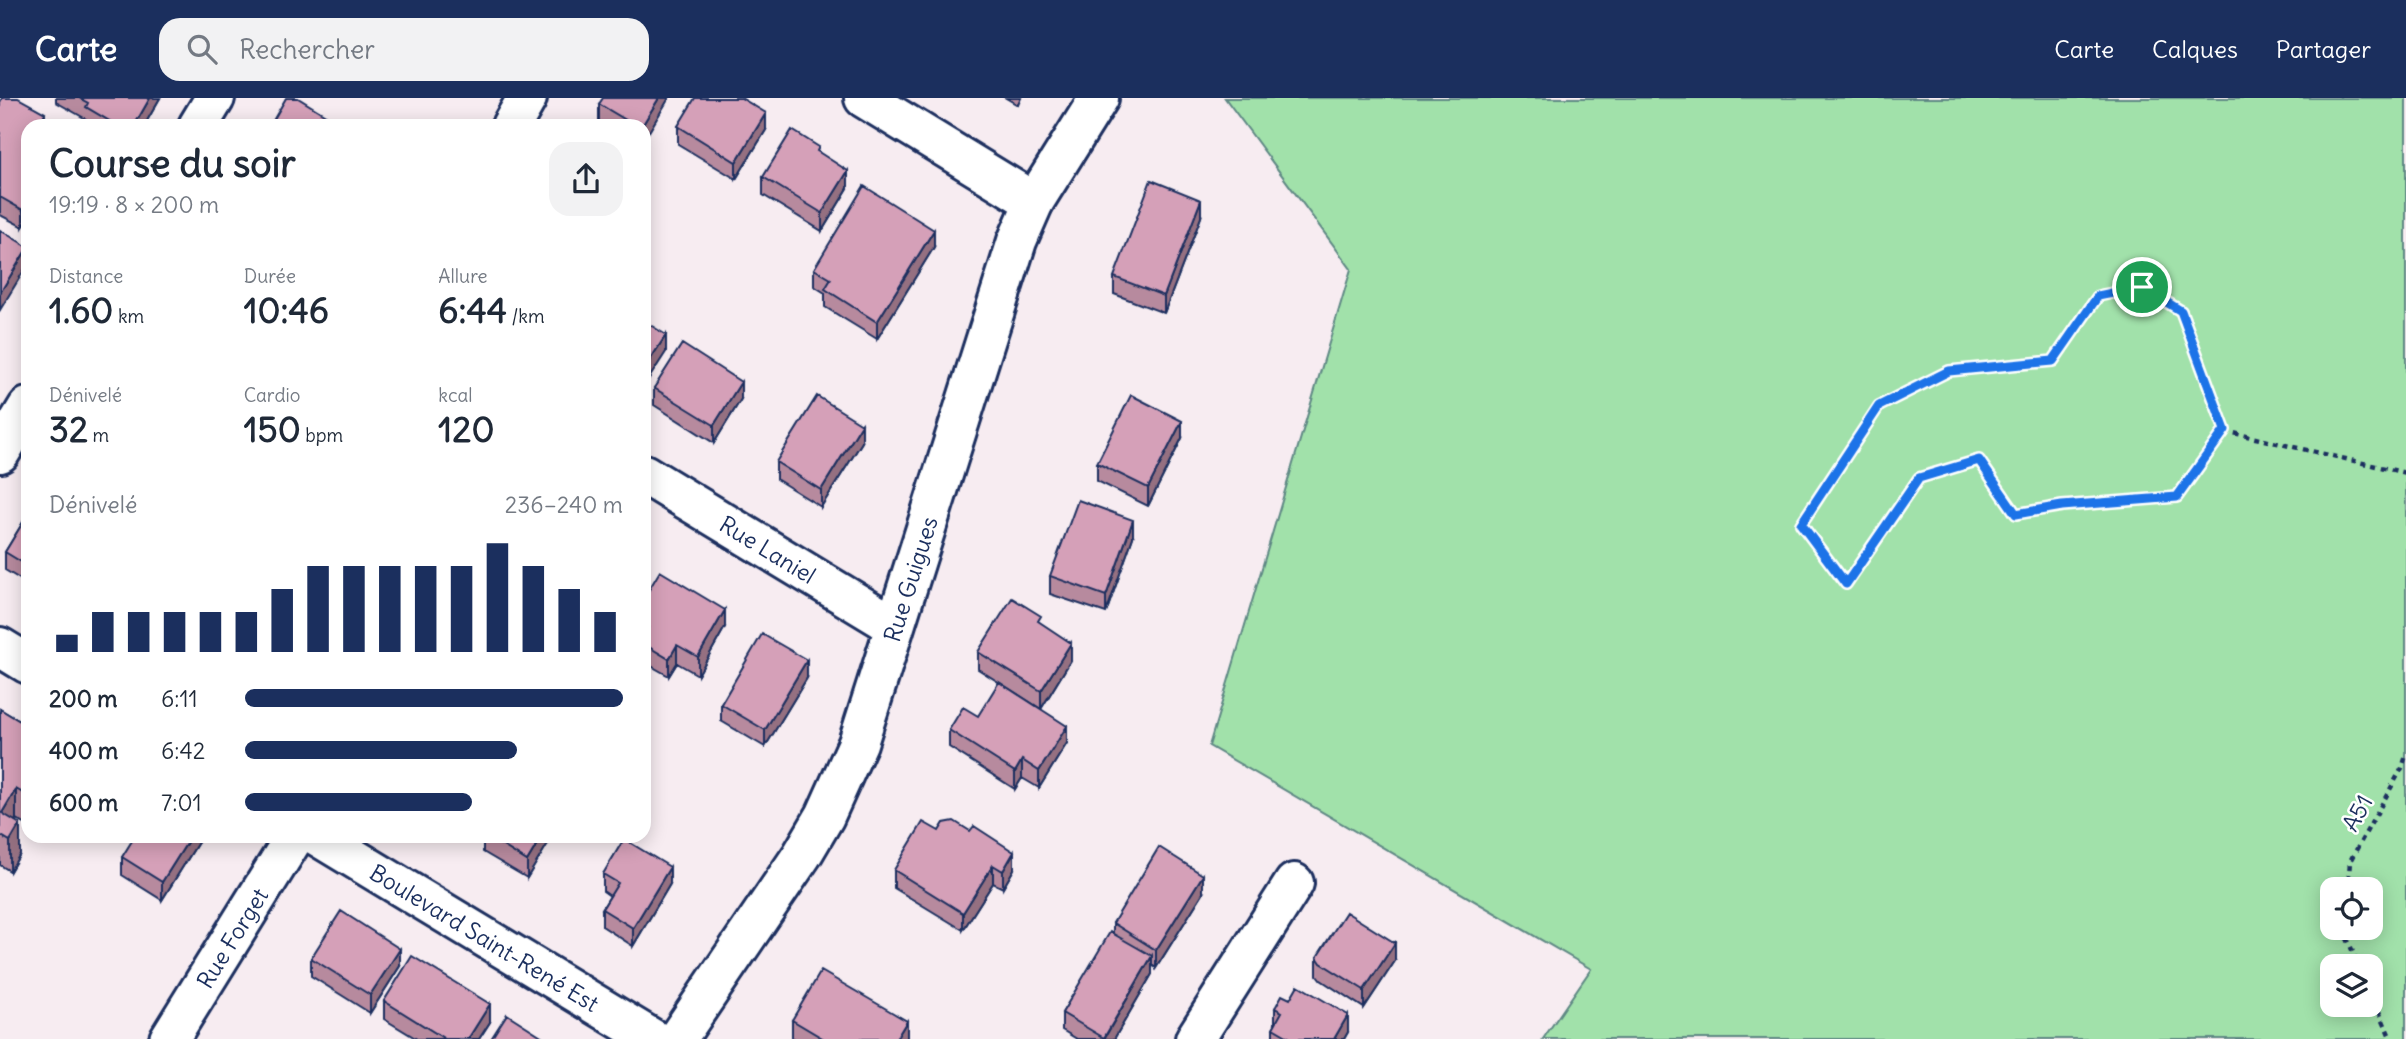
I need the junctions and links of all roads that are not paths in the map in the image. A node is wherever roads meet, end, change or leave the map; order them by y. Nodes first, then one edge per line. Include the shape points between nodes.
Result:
1 (215, 98) edge
2 (527, 98) edge
3 (864, 98) edge
4 (1099, 98) edge
5 (202, 119) edge
6 (515, 119) edge
7 (1034, 202) junction
8 (21, 418) edge
9 (0, 453) edge
10 (651, 478) edge
11 (893, 625) junction
12 (0, 647) edge
13 (21, 660) edge
14 (291, 843) edge
15 (329, 843) edge
16 (1294, 884) dead end
17 (169, 1039) edge
18 (653, 1039) edge
19 (677, 1039) edge
20 (1195, 1039) edge

1 - 5 street
2 - 6 street
3 - 7 street
4 - 7 street, Rue Guigues
7 - 11 street, Rue Guigues
8 - 9 street
10 - 11 street, Rue Laniel
11 - 19 street, Rue Guigues via 858,743 825,816
12 - 13 street
14 - 17 street, Rue Forget
15 - 18 street, Boulevard Saint-René Est
16 - 20 street

